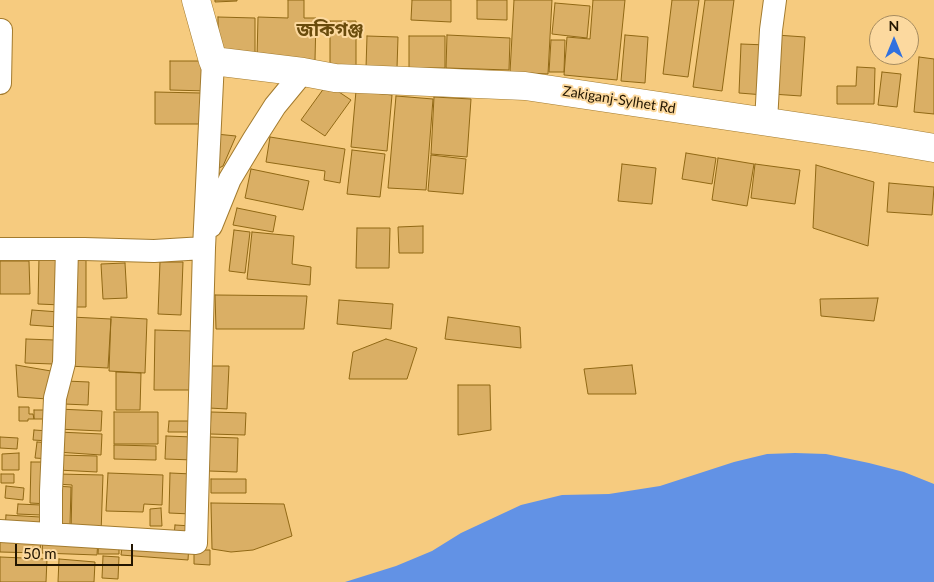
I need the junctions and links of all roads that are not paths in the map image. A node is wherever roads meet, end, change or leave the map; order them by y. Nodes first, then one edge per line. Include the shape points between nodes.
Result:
1 (196, 0) edge
2 (775, 0) edge
3 (1, 30) edge
4 (212, 61) junction
5 (303, 72) junction
6 (0, 83) edge
7 (766, 122) junction
8 (934, 148) edge
9 (67, 248) junction
10 (204, 248) junction
11 (0, 249) edge
12 (0, 531) edge
13 (51, 534) junction

1 - 4 main road
2 - 7 street
3 - 6 street
4 - 5 main road, Zakiganj-Sylhet Rd
4 - 10 street
5 - 7 main road, Zakiganj-Sylhet Rd via 335,78 525,86
5 - 10 street via 275,106 230,179
7 - 8 main road, Zakiganj-Sylhet Rd
9 - 10 street via 154,251
9 - 11 street
9 - 13 street via 64,363 55,398
10 - 13 street via 196,543
12 - 13 street

